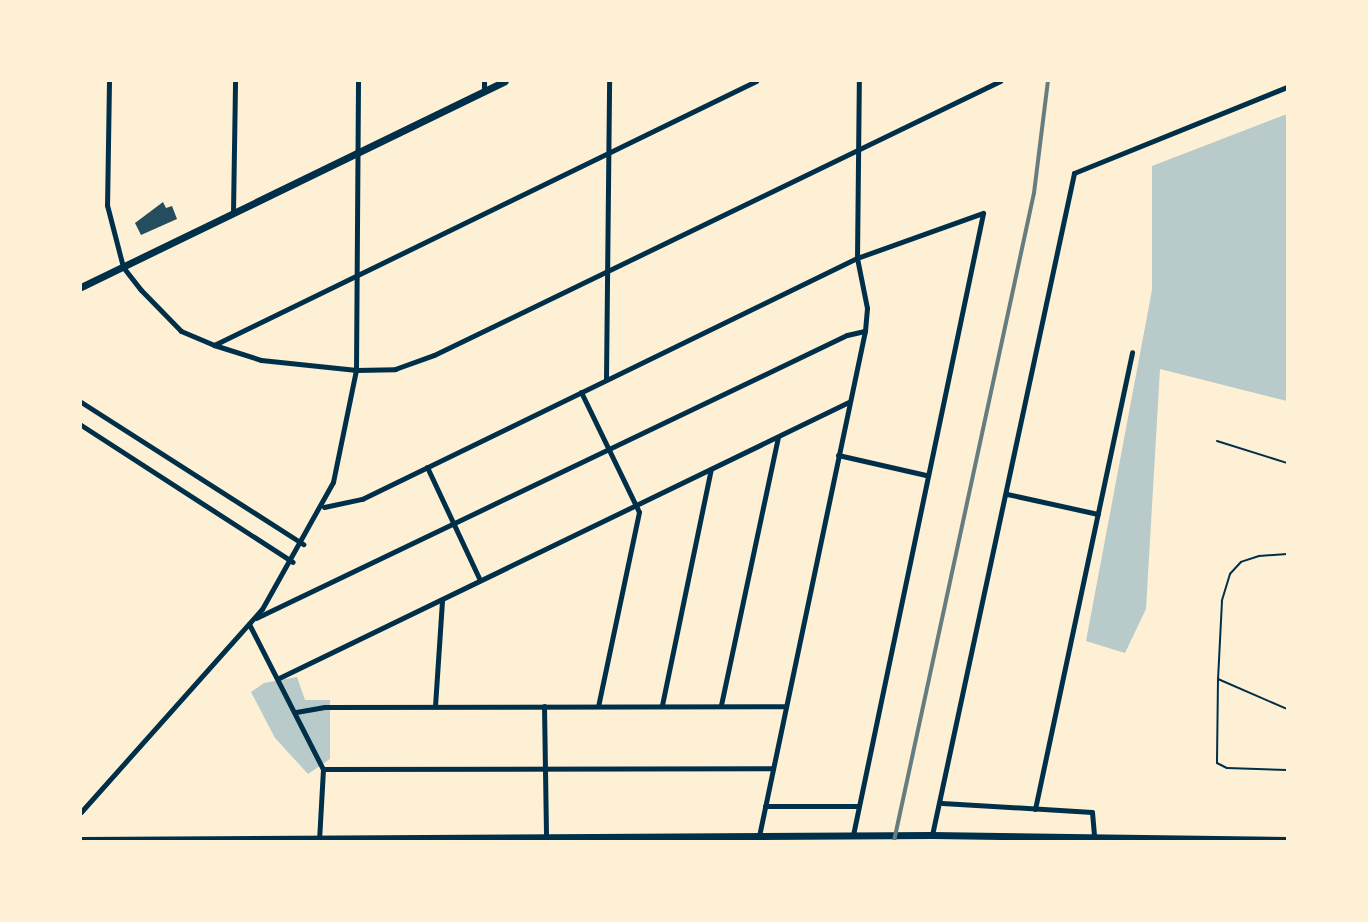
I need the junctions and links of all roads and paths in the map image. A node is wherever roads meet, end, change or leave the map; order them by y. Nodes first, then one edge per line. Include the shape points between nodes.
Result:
1 (109, 81) edge
2 (235, 81) edge
3 (358, 81) edge
4 (484, 81) edge
5 (505, 81) edge
6 (609, 81) edge
7 (756, 81) edge
8 (859, 81) edge
9 (1000, 81) edge
10 (1287, 87) edge
11 (484, 91) junction
12 (859, 149) junction
13 (357, 154) junction
14 (608, 154) junction
15 (233, 212) junction
16 (857, 258) junction
17 (123, 267) junction
18 (606, 272) junction
19 (357, 274) junction
20 (81, 288) edge
21 (865, 331) junction
22 (214, 345) junction
23 (1132, 352) dead end
24 (356, 370) junction
25 (606, 379) junction
26 (581, 392) junction
27 (81, 402) edge
28 (849, 402) junction
29 (81, 425) edge
30 (778, 437) junction
31 (1217, 441) dead end
32 (607, 449) junction
33 (838, 455) junction
34 (1287, 463) edge
35 (428, 467) junction
36 (711, 469) junction
37 (926, 475) junction
38 (1007, 494) junction
39 (636, 506) junction
40 (324, 507) junction
41 (1098, 514) junction
42 (454, 524) junction
43 (303, 544) junction
44 (1287, 554) edge
45 (293, 562) junction
46 (480, 580) junction
47 (442, 600) junction
48 (251, 621) junction
49 (279, 678) junction
50 (1218, 679) junction
51 (662, 705) junction
52 (721, 705) junction
53 (435, 706) junction
54 (544, 706) junction
55 (598, 706) junction
56 (786, 706) junction
57 (1287, 710) edge
58 (296, 712) junction
59 (773, 768) junction
60 (323, 769) junction
61 (545, 769) junction
62 (1287, 770) edge
63 (942, 804) junction
64 (765, 806) junction
65 (858, 806) junction
66 (1035, 809) junction
67 (81, 812) edge
68 (932, 835) junction
69 (546, 836) junction
70 (759, 836) junction
71 (853, 836) junction
72 (1094, 836) junction
73 (319, 838) edge
74 (81, 840) edge
75 (1287, 840) edge

1 - 17 street via 107,205
2 - 15 street
3 - 13 street
4 - 11 street
5 - 11 street
6 - 14 street
7 - 14 street
8 - 12 street
9 - 12 street
10 - 38 street via 1074,173
11 - 13 street
12 - 16 street
12 - 18 street
13 - 15 street
13 - 19 street
14 - 18 street
14 - 19 street
15 - 17 street
16 - 21 street via 867,308
16 - 25 street
16 - 37 street via 983,213
17 - 20 street
17 - 22 street via 181,331
18 - 24 street via 434,356 395,369
18 - 25 street
19 - 22 street
19 - 24 street
21 - 28 street
21 - 32 street
22 - 24 street via 261,360
23 - 41 street
24 - 40 street via 344,446
25 - 26 street
26 - 32 street
26 - 35 street
27 - 43 street
28 - 30 street
28 - 33 street
29 - 45 street
30 - 36 street
30 - 52 street
31 - 34 lane
32 - 39 street
32 - 42 street
33 - 37 street
33 - 56 street
35 - 40 street via 362,499
35 - 42 street
36 - 39 street
36 - 51 street
37 - 65 street
38 - 41 street
38 - 63 street
39 - 46 street
39 - 55 street via 639,512
40 - 43 street
41 - 66 street
42 - 46 street
42 - 48 street
43 - 45 street
44 - 50 lane via 1241,562 1230,574 1222,601
45 - 48 street
46 - 47 street
47 - 49 street
47 - 53 street
48 - 49 street
48 - 67 street
49 - 58 street
50 - 57 lane
50 - 62 lane via 1217,763 1227,768
51 - 52 street
51 - 55 street
52 - 56 street
53 - 54 street
53 - 58 street
54 - 55 street
54 - 61 street
56 - 59 street
58 - 60 street
59 - 61 street
59 - 64 street
60 - 61 street
60 - 73 street
61 - 69 street
63 - 66 street
63 - 68 street
64 - 65 street
64 - 70 street
65 - 71 street
66 - 72 street via 1092,812
68 - 71 street
68 - 72 street
69 - 70 street
69 - 73 street
70 - 71 street
72 - 75 street
73 - 74 street

